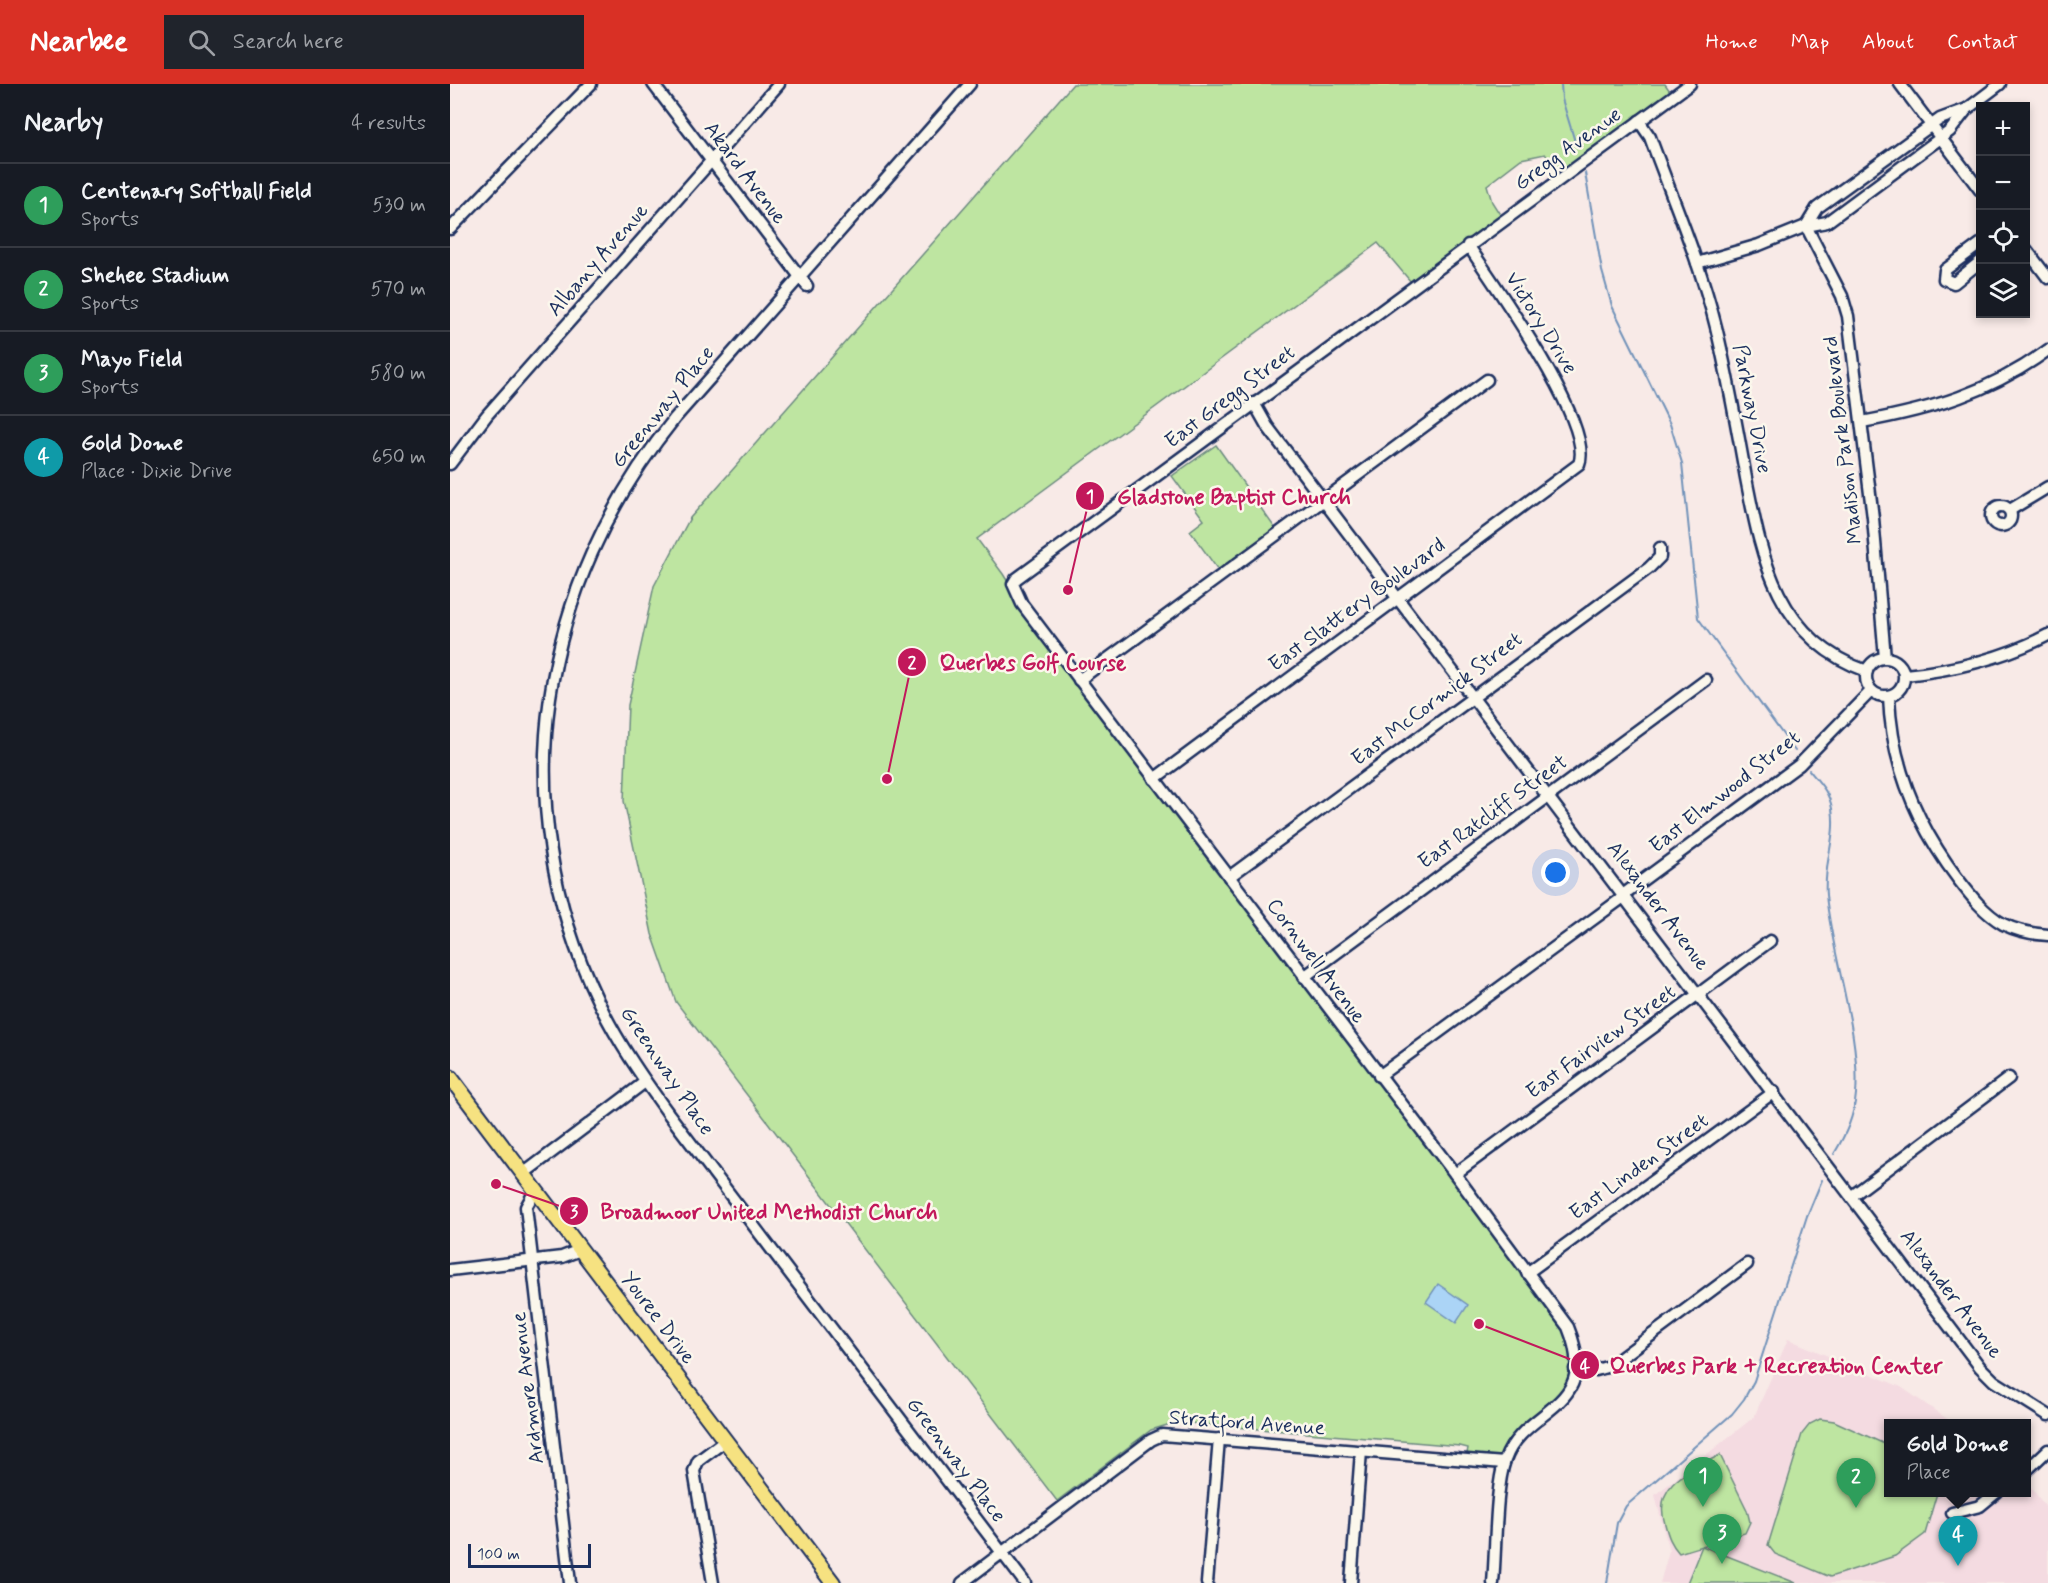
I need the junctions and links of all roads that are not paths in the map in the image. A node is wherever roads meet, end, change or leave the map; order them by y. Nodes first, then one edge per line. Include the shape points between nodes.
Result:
1 (591, 84) edge
2 (653, 84) edge
3 (778, 84) edge
4 (970, 84) edge
5 (1690, 84) edge
6 (1900, 84) edge
7 (2001, 84) edge
8 (1967, 108) junction
9 (1639, 121) junction
10 (1931, 125) junction
11 (1941, 138) junction
12 (711, 160) junction
13 (1976, 185) edge
14 (1806, 226) junction
15 (450, 229) edge
16 (1468, 245) junction
17 (1976, 247) edge
18 (2030, 255) edge
19 (1697, 264) junction
20 (1978, 264) edge
21 (800, 277) junction
22 (2048, 278) edge
23 (807, 286) dead end
24 (2048, 350) edge
25 (1487, 380) dead end
26 (1254, 403) junction
27 (1862, 422) junction
28 (1581, 459) joint
29 (450, 464) edge
30 (2048, 487) edge
31 (1325, 499) junction
32 (2010, 510) dead end
33 (1660, 548) dead end
34 (1015, 581) joint
35 (1400, 598) junction
36 (2048, 635) edge
37 (1885, 658) junction
38 (1867, 671) junction
39 (1905, 675) junction
40 (1079, 680) junction
41 (1706, 680) dead end
42 (1872, 691) junction
43 (1474, 696) junction
44 (1888, 696) junction
45 (1154, 779) junction
46 (1550, 795) junction
47 (1229, 877) junction
48 (1624, 895) junction
49 (2048, 935) edge
50 (1770, 941) dead end
51 (1304, 977) junction
52 (1699, 993) junction
53 (1379, 1076) junction
54 (450, 1077) edge
55 (2009, 1078) dead end
56 (645, 1082) junction
57 (1774, 1092) junction
58 (523, 1174) junction
59 (1455, 1174) junction
60 (536, 1191) junction
61 (1852, 1196) junction
62 (580, 1250) junction
63 (533, 1261) junction
64 (1747, 1264) dead end
65 (450, 1270) edge
66 (1527, 1273) junction
67 (1575, 1369) junction
68 (2048, 1415) edge
69 (1219, 1439) junction
70 (725, 1441) junction
71 (1361, 1450) junction
72 (2048, 1450) edge
73 (1504, 1463) junction
74 (2031, 1466) edge
75 (1992, 1497) edge
76 (1952, 1513) dead end
77 (1002, 1553) junction
78 (570, 1583) edge
79 (713, 1583) edge
80 (833, 1583) edge
81 (962, 1583) edge
82 (1025, 1583) edge
83 (1207, 1583) edge
84 (1350, 1583) edge
85 (1493, 1583) edge

1 - 15 street
2 - 12 street, Akard Avenue
3 - 12 street, Albany Avenue
4 - 21 street, Greenway Place
5 - 9 street, Gregg Avenue
6 - 10 street
7 - 8 street
8 - 10 street
8 - 11 street via 1961,120
9 - 16 street, Gregg Avenue
9 - 19 street, Parkway Drive via 1650,137
10 - 11 street
10 - 14 street via 1817,208
11 - 13 street
11 - 14 street via 1827,222
12 - 21 street, Akard Avenue
12 - 29 street, Albany Avenue via 486,415
14 - 19 street
14 - 27 street, Madison Park Boulevard via 1848,315
16 - 26 street, East Gregg Street
16 - 28 street, Victory Drive via 1558,384
17 - 20 street via 1945,270 1944,279 1954,283
18 - 22 street
19 - 38 street, Parkway Drive via 1716,325 1754,520 1770,575 1791,616 1815,643 1842,663
21 - 23 street, Akard Avenue
21 - 56 street, Greenway Place via 675,418 630,477 586,563 568,613 555,669 545,736 544,783 559,889 573,942 597,999
24 - 27 street via 2006,377 1949,403
25 - 31 street
26 - 31 street, Alexander Avenue via 1267,426
26 - 34 street, East Gregg Street
27 - 37 street, Madison Park Boulevard
28 - 35 street, East Slattery Boulevard via 1577,466
30 - 32 street
31 - 35 street, Alexander Avenue
31 - 40 street
33 - 43 street, East McCormick Street via 1660,557 1649,568
34 - 40 street, Cornwell Avenue via 1016,595
35 - 43 street, Alexander Avenue
35 - 45 street, East Slattery Boulevard
36 - 39 street via 2013,652 1974,664
37 - 38 street
37 - 39 street via 1897,662
38 - 42 street via 1866,681
39 - 44 street via 1902,687
40 - 45 street, Cornwell Avenue
41 - 46 street, East Ratcliff Street
42 - 44 street
42 - 48 street, East Elmwood Street via 1798,765
43 - 46 street, Alexander Avenue
43 - 47 street, East McCormick Street
44 - 49 street via 1895,755 1913,805 1936,847 1979,905 2004,924
45 - 47 street, Cornwell Avenue
46 - 48 street, Alexander Avenue
46 - 51 street, East Ratcliff Street
47 - 51 street, Cornwell Avenue
48 - 52 street, Alexander Avenue
48 - 53 street, East Elmwood Street
50 - 52 street, East Fairview Street
51 - 53 street, Cornwell Avenue
52 - 57 street, Alexander Avenue
52 - 59 street, East Fairview Street
53 - 59 street, Cornwell Avenue
54 - 58 main road, Youree Drive
55 - 61 street
56 - 58 street
56 - 77 street, Greenway Place
57 - 61 street, Alexander Avenue
57 - 66 street, East Linden Street
58 - 60 main road, Youree Drive
59 - 66 street, Cornwell Avenue
60 - 62 main road, Youree Drive
60 - 63 street, Ardmore Avenue via 526,1207
61 - 68 street, Alexander Avenue via 1988,1376
62 - 63 street
62 - 70 main road, Youree Drive
63 - 65 street
63 - 78 street, Ardmore Avenue
64 - 67 street via 1610,1366
66 - 67 street, Cornwell Avenue via 1568,1327 1575,1347
67 - 73 street via 1558,1405 1521,1436
69 - 71 street, Stratford Avenue
69 - 77 street, Stratford Avenue via 1158,1436
69 - 83 street
70 - 79 street via 698,1461 694,1471
70 - 80 main road, Youree Drive
71 - 73 street, Stratford Avenue
71 - 84 street
72 - 74 street
73 - 85 street
75 - 76 street via 1980,1506
77 - 81 street, Stratford Avenue
77 - 82 street, Greenway Place

